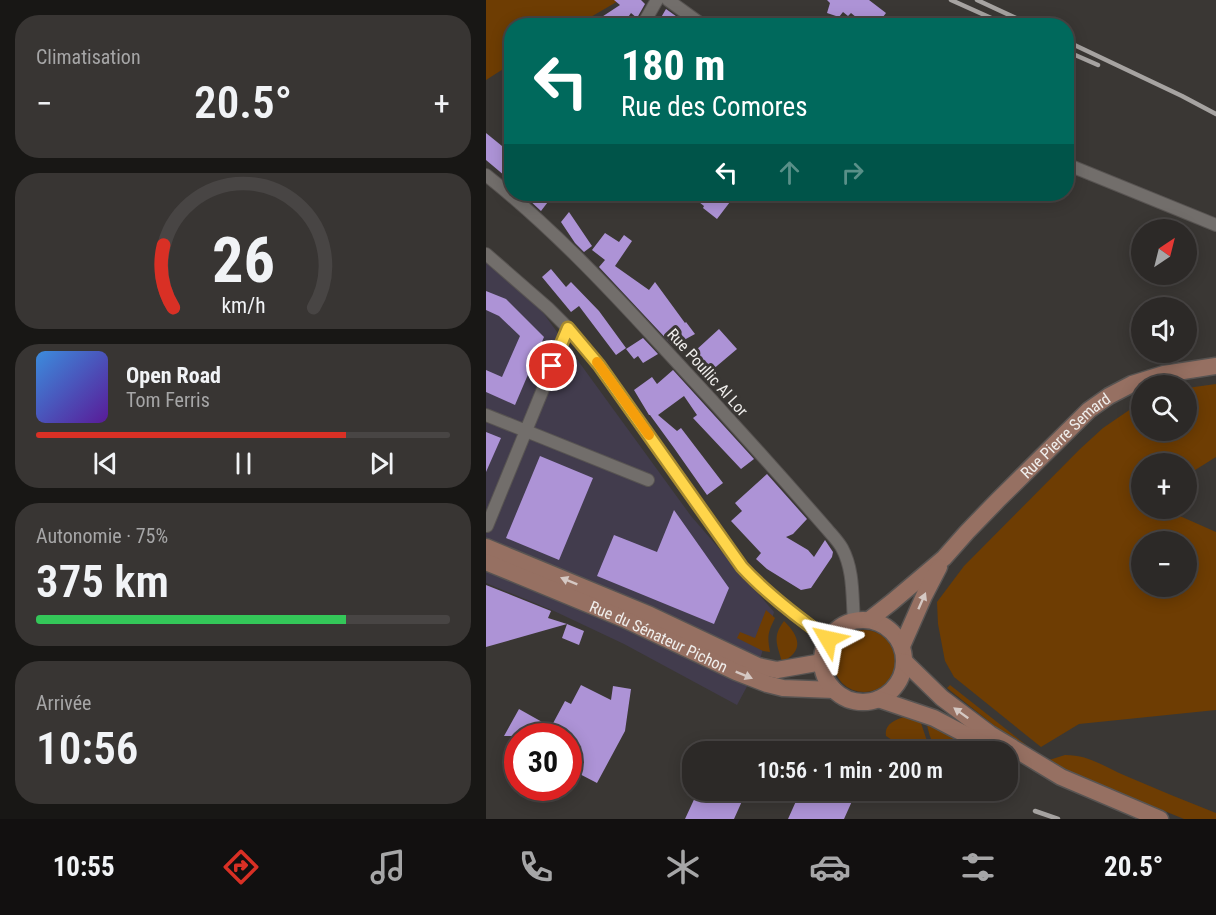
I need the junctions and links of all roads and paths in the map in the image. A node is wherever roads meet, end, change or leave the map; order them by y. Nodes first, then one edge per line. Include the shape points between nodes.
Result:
1 (657, 0) edge
2 (668, 0) edge
3 (647, 18) edge
4 (693, 18) edge
5 (1074, 167) edge
6 (486, 175) edge
7 (504, 189) edge
8 (518, 201) edge
9 (1216, 225) edge
10 (486, 254) edge
11 (568, 328) junction
12 (1216, 366) edge
13 (486, 414) edge
14 (526, 431) junction
15 (648, 480) dead end
16 (487, 526) edge
17 (486, 547) edge
18 (944, 558) junction
19 (486, 562) edge
20 (861, 620) junction
21 (828, 639) junction
22 (903, 654) junction
23 (822, 662) junction
24 (834, 690) junction
25 (878, 699) junction
26 (978, 741) edge
27 (1018, 762) edge
28 (1139, 819) edge
29 (1160, 819) edge

1 - 3 street
2 - 4 street
5 - 9 street
6 - 7 street, Rue Poullic Al Lor
8 - 20 street, Rue Poullic Al Lor via 597,276 827,529 847,561
10 - 11 street
11 - 14 street
11 - 21 street via 599,365 742,567 787,609
12 - 18 main road, Rue Pierre Semard via 1164,374 1132,384 1089,410
13 - 14 street
14 - 15 street
14 - 16 street
23 -> 17 main road, Rue du Sénateur Pichon via 777,670 758,666 650,615
18 - 20 main road, Rue Pierre Semard via 892,602
22 -> 18 main road, Rue Pierre Semard via 924,596
19 -> 24 main road, Rue du Sénateur Pichon via 767,684
20 - 21 main road via 839,627
20 - 22 main road via 890,630
21 - 23 main road
22 - 25 main road via 900,680
29 -> 22 main road via 1061,777 990,734 942,699
23 - 24 main road
24 - 25 main road via 858,702
25 - 26 main road via 934,718
27 - 28 main road via 1057,784

